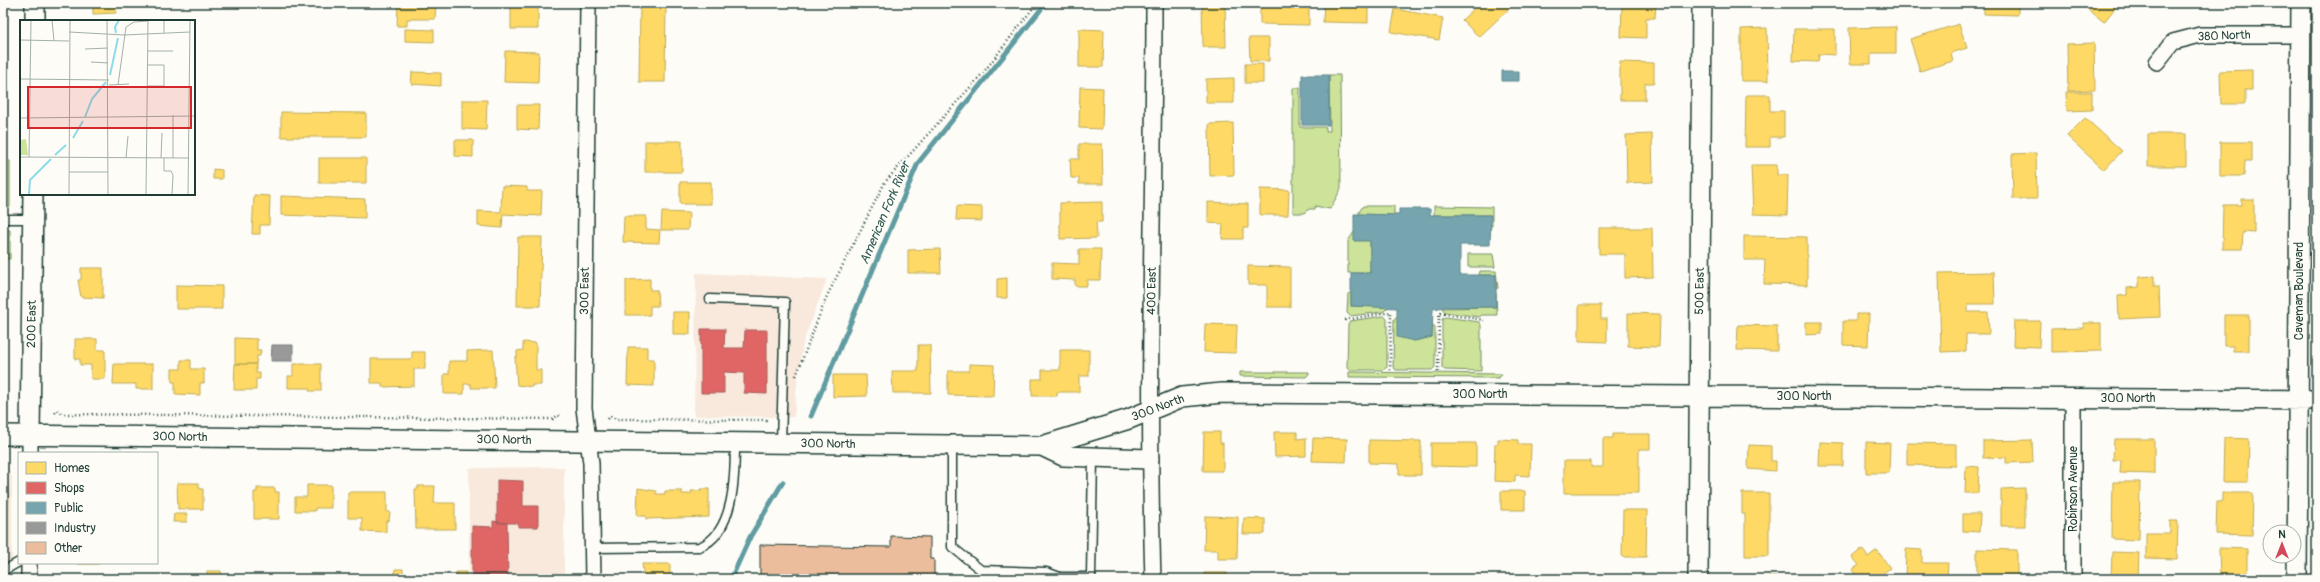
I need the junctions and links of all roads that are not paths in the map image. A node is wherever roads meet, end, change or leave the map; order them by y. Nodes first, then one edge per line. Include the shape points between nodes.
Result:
1 (35, 3) edge
2 (588, 3) edge
3 (1154, 3) edge
4 (1702, 3) edge
5 (2302, 3) edge
6 (35, 20) edge
7 (2301, 35) junction
8 (2157, 62) dead end
9 (33, 195) edge
10 (3, 219) edge
11 (33, 219) junction
12 (710, 299) dead end
13 (1699, 396) junction
14 (2073, 398) junction
15 (2308, 400) edge
16 (1150, 411) junction
17 (3, 435) edge
18 (587, 441) junction
19 (734, 443) junction
20 (781, 443) junction
21 (30, 444) edge
22 (952, 445) junction
23 (1042, 446) junction
24 (1093, 457) junction
25 (1149, 459) junction
26 (593, 548) junction
27 (18, 563) edge
28 (29, 564) edge
29 (3, 571) edge
30 (1091, 578) edge
31 (29, 579) edge
32 (593, 579) edge
33 (1153, 579) edge
34 (1698, 579) edge
35 (2073, 579) edge
36 (2297, 579) edge

1 - 6 street
2 - 18 street, 300 East via 584,408
3 - 16 street, 400 East
4 - 13 street, 500 East
5 - 7 street, Caveman Boulevard
7 - 8 street, 380 North via 2200,35 2173,42
7 - 15 street, Caveman Boulevard
9 - 11 street, 200 East
10 - 11 lane
11 - 21 street, 200 East
12 - 20 lane via 785,302
13 - 14 street, 300 North
13 - 16 street, 300 North via 1222,393 1182,397
13 - 34 street, 500 East
14 - 15 street, 300 North
14 - 35 street, Robinson Avenue
15 - 36 street, Caveman Boulevard
16 - 23 street, 300 North
16 - 25 street, 400 East
17 - 21 street, 300 North
18 - 19 street, 300 North
18 - 21 street, 300 North
18 - 26 street, 300 East via 591,463
19 - 20 street, 300 North
19 - 26 lane via 733,490 725,518 711,541 699,547
20 - 22 street, 300 North
22 - 23 street, 300 North
22 - 30 lane via 952,547 980,570 1046,572 1060,577
23 - 24 street via 1063,456
24 - 25 street
24 - 30 lane
25 - 33 street, 400 East
26 - 32 street, 300 East
27 - 29 lane
28 - 31 street

